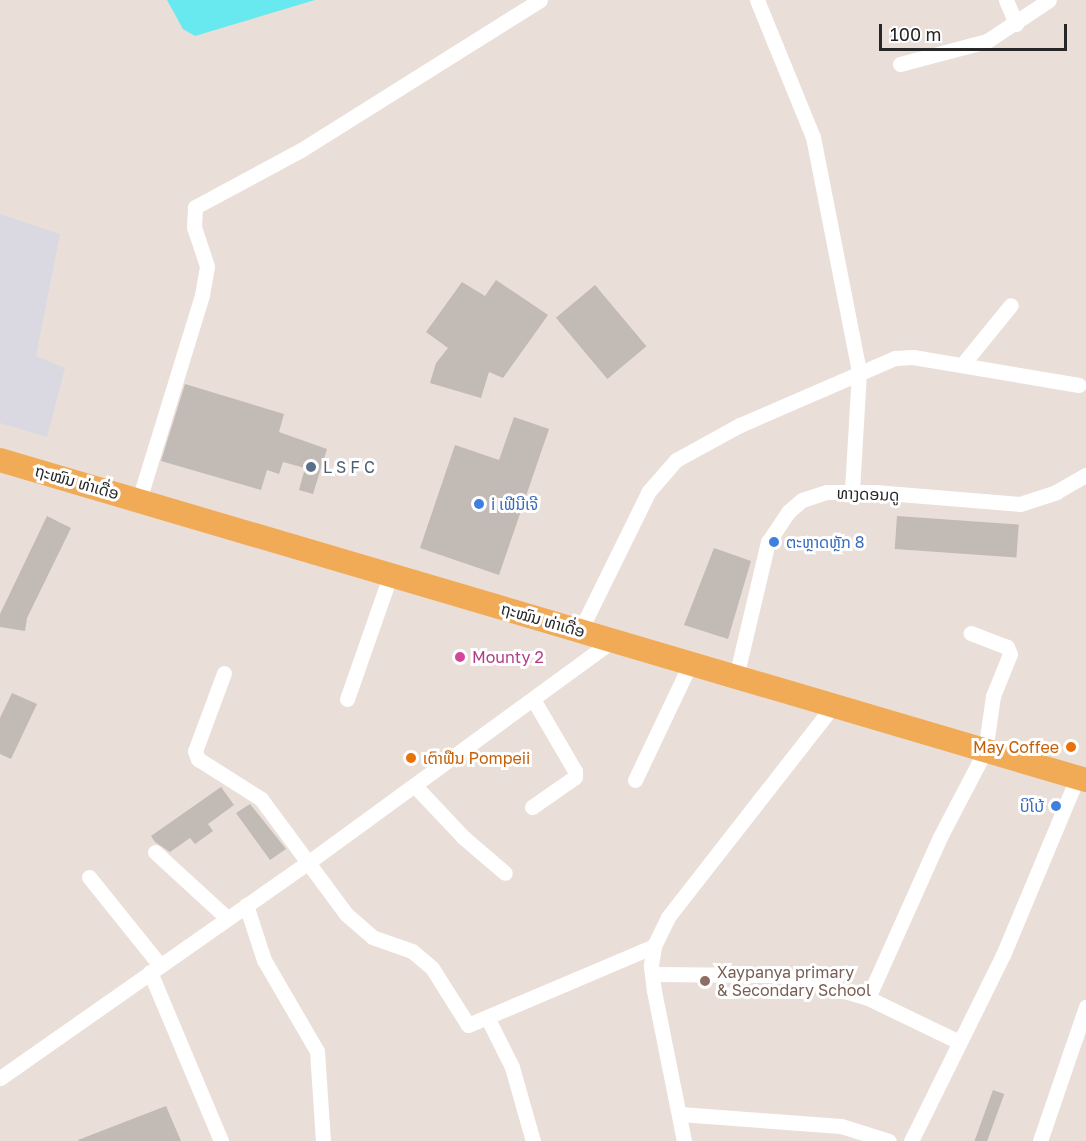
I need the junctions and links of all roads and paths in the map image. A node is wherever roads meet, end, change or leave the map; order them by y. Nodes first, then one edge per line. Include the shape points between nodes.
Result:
1 (540, 0) edge
2 (757, 0) edge
3 (1006, 0) edge
4 (1049, 0) edge
5 (1016, 24) junction
6 (900, 64) dead end
7 (1011, 304) dead end
8 (962, 365) junction
9 (859, 372) junction
10 (1079, 385) dead end
11 (0, 460) edge
12 (1086, 475) edge
13 (852, 491) junction
14 (139, 500) junction
15 (390, 576) junction
16 (580, 631) junction
17 (971, 633) dead end
18 (614, 640) junction
19 (690, 664) junction
20 (224, 673) dead end
21 (736, 677) junction
22 (347, 699) dead end
23 (533, 699) junction
24 (833, 706) junction
25 (986, 751) junction
26 (1082, 779) edge
27 (635, 780) dead end
28 (415, 786) junction
29 (532, 807) dead end
30 (155, 852) dead end
31 (306, 864) junction
32 (505, 873) dead end
33 (88, 877) dead end
34 (246, 905) junction
35 (226, 916) junction
36 (654, 946) junction
37 (155, 968) junction
38 (652, 974) junction
39 (868, 998) junction
40 (1086, 1007) edge
41 (488, 1019) junction
42 (957, 1041) junction
43 (3, 1070) edge
44 (680, 1114) junction
45 (222, 1141) edge
46 (323, 1141) edge
47 (533, 1141) edge
48 (684, 1141) edge
49 (889, 1141) edge
50 (911, 1141) edge
51 (1040, 1141) edge

1 - 14 street via 301,150 195,207 194,227 207,266 202,295
2 - 9 street via 813,137
3 - 5 street
4 - 5 street
5 - 6 street via 987,41
7 - 8 street
8 - 9 street via 895,358
8 - 10 street
9 - 13 street
9 - 16 street via 740,425 676,460 649,491
11 - 14 main road, ຖະໝົນ ທ່າເດື່ອ
12 - 13 street, ທາງດອນດູ via 1056,492 1020,504
13 - 21 street, ທາງດອນດູ via 827,492 802,500 777,526 762,559
14 - 15 main road, ຖະໝົນ ທ່າເດື່ອ
15 - 16 main road, ຖະໝົນ ທ່າເດື່ອ
15 - 22 street
16 - 18 main road, ຖະໝົນ ທ່າເດື່ອ
17 - 25 street via 1007,647 1010,654 993,696
18 - 19 main road, ຖະໝົນ ທ່າເດື່ອ
18 - 23 street
19 - 21 main road, ຖະໝົນ ທ່າເດື່ອ
19 - 27 street
20 - 31 street via 195,751 198,759 261,799
21 - 24 main road, ຖະໝົນ ທ່າເດື່ອ
23 - 28 street
23 - 29 street via 575,777
24 - 25 main road, ຖະໝົນ ທ່າເດື່ອ
24 - 36 street via 668,917
25 - 26 main road, ຖະໝົນ ທ່າເດື່ອ
25 - 39 street via 940,837
26 - 42 street via 1016,926
28 - 31 street
28 - 32 street via 463,837
30 - 35 street
31 - 34 street
31 - 41 street via 363,932 412,951 432,968 468,1025
33 - 37 street
34 - 35 street
34 - 46 street via 264,960 317,1051
35 - 37 street
36 - 38 street
36 - 41 street via 501,1008
37 - 43 street
37 - 45 street
38 - 39 street via 776,975
38 - 44 street
39 - 42 street
40 - 51 street
41 - 47 street via 512,1068
42 - 50 street
44 - 48 street
44 - 49 street via 841,1126

